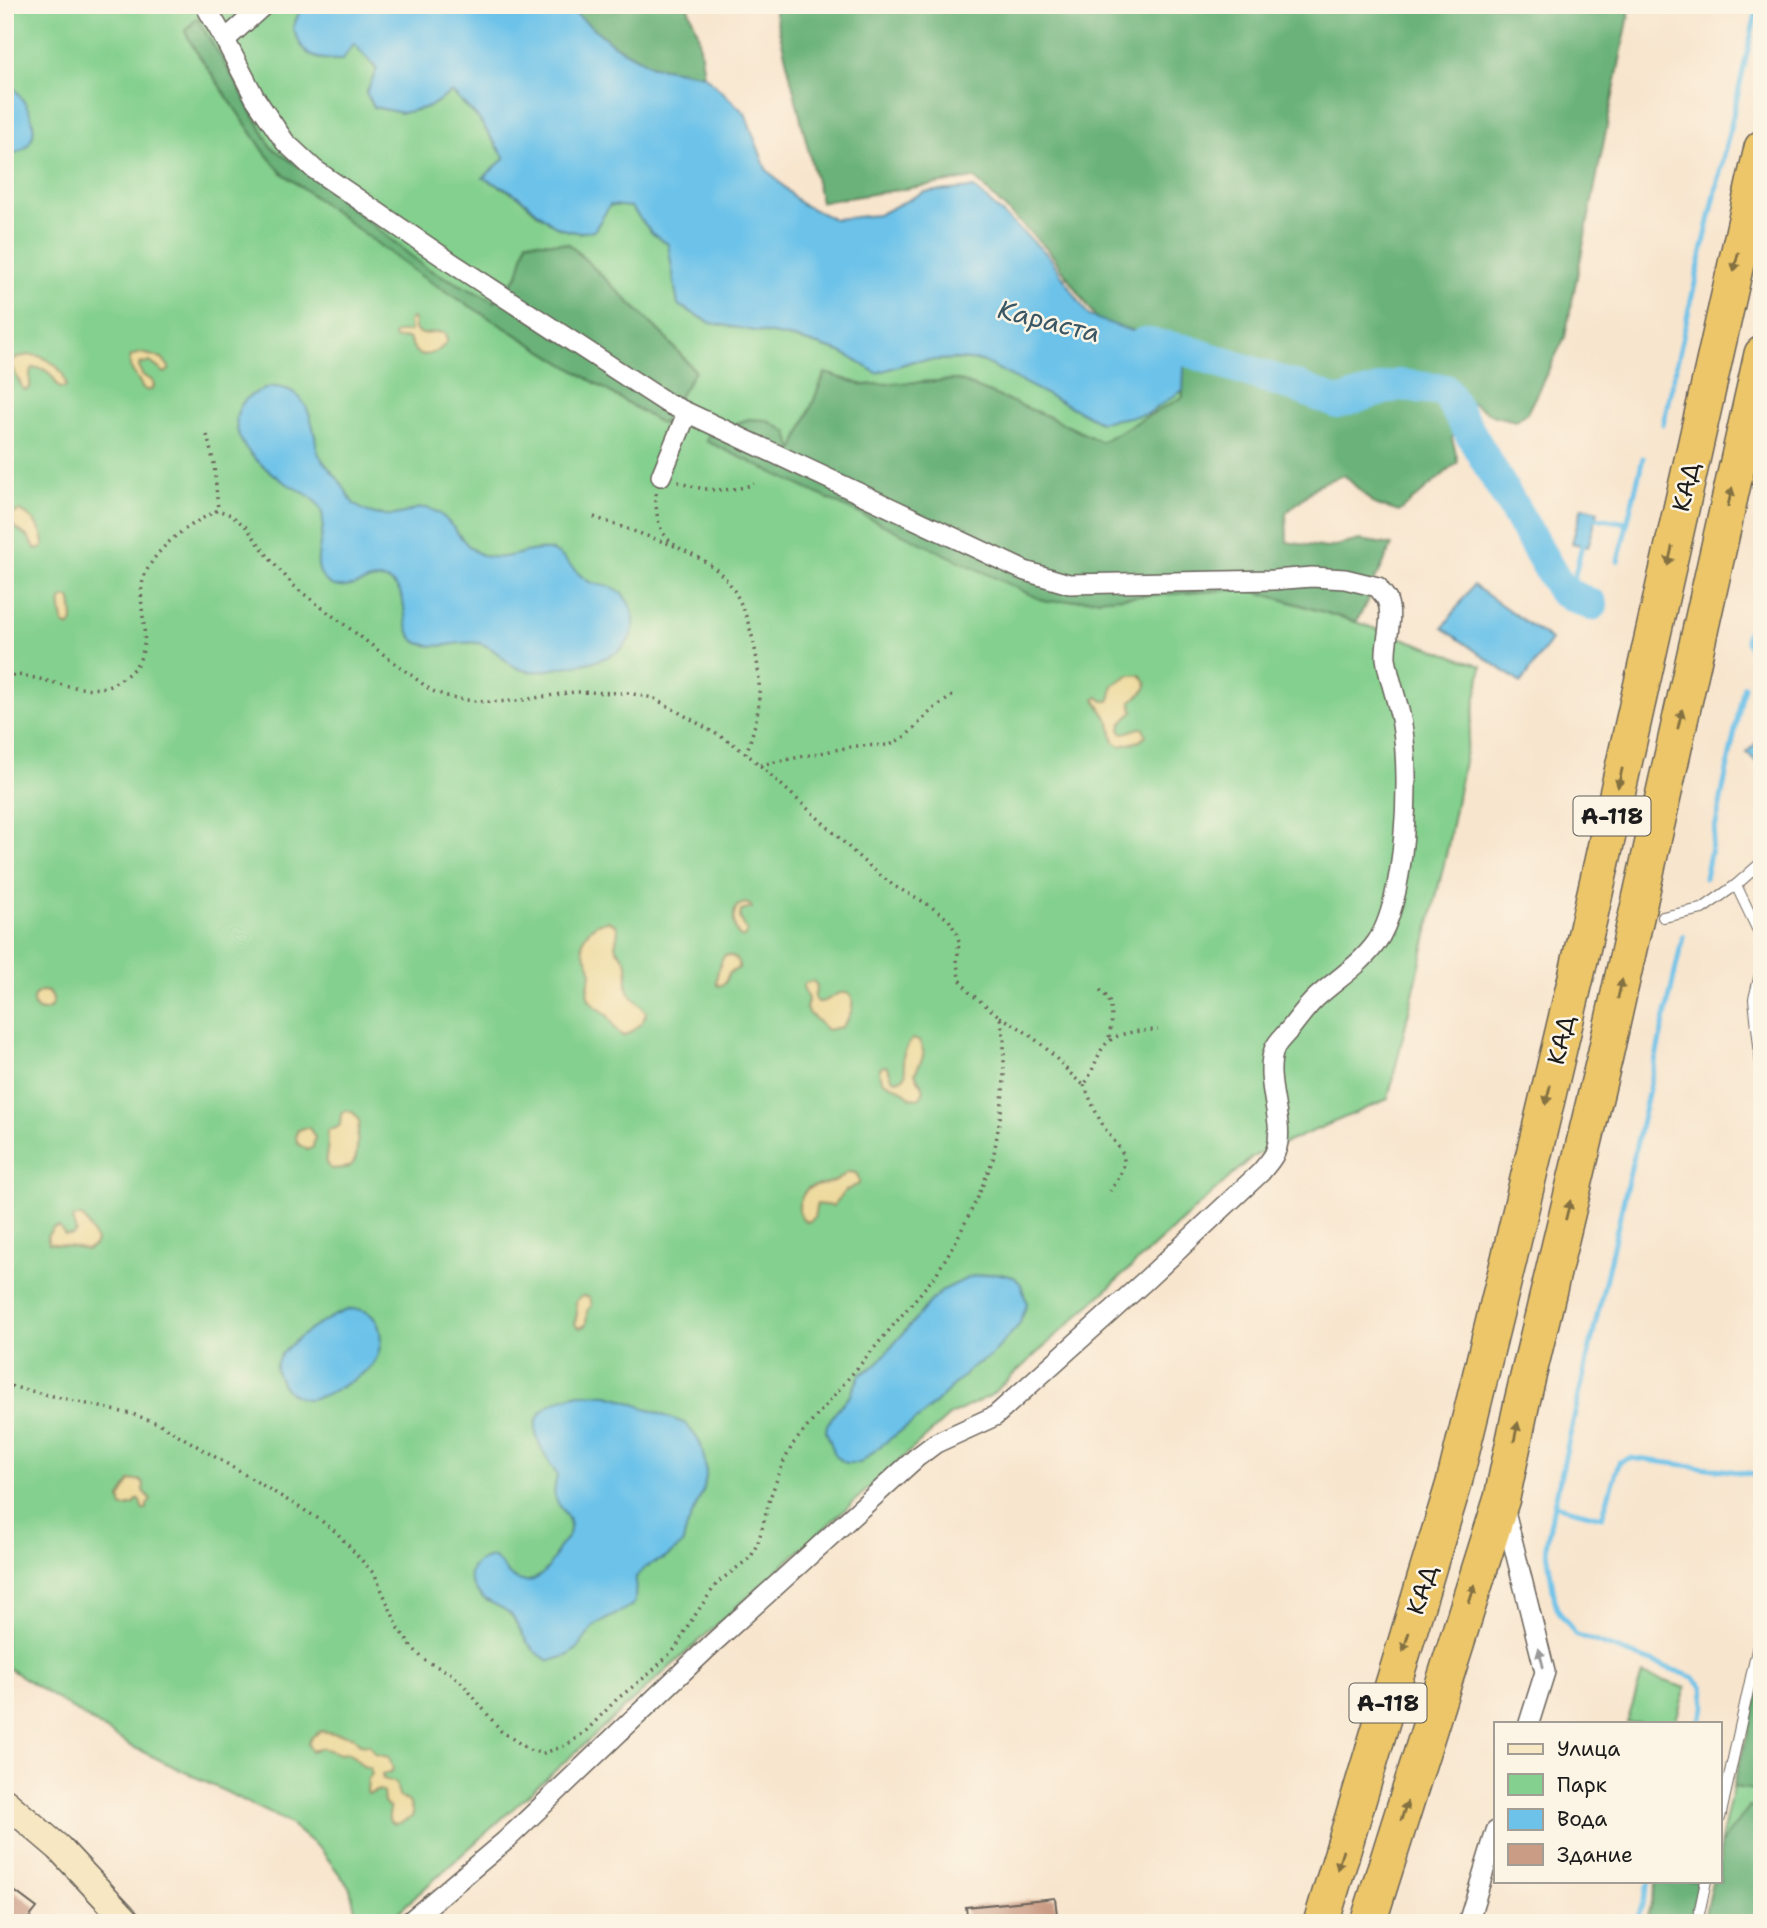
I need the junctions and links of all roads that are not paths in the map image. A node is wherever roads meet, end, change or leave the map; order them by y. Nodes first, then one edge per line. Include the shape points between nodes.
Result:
1 (205, 5) edge
2 (264, 5) edge
3 (225, 40) junction
4 (1762, 148) edge
5 (1762, 354) edge
6 (687, 413) junction
7 (661, 475) road end
8 (1762, 862) edge
9 (1737, 885) junction
10 (1662, 917) dead end
11 (1762, 939) edge
12 (1762, 966) edge
13 (1762, 1073) edge
14 (1502, 1499) junction
15 (1762, 1627) edge
16 (1529, 1722) edge
17 (5, 1802) edge
18 (1722, 1809) edge
19 (1494, 1838) edge
20 (1706, 1882) edge
21 (129, 1923) edge
22 (408, 1923) edge
23 (1321, 1923) edge
24 (1368, 1923) edge
25 (1468, 1923) edge
26 (1697, 1923) edge

1 - 3 street
2 - 3 street
3 - 6 street via 255,98 285,142 314,169 474,278
4 -> 23 highway, КАД / А-118 via 1490,1338 1450,1496
14 -> 5 highway, КАД / А-118
6 - 7 street
6 - 22 street via 1025,571 1069,584 1312,577 1378,587 1388,601 1387,660 1407,758 1396,887 1376,943 1315,999 1274,1048 1270,1065 1279,1133 1276,1151 1261,1172 995,1416 936,1443 916,1458 505,1841
8 - 9 lane
9 - 10 lane via 1702,909
9 - 11 lane
12 - 13 lane via 1754,999
16 -> 14 street via 1545,1672
24 -> 14 highway, КАД / А-118
15 - 18 lane
17 - 21 main road via 60,1848
19 - 25 street
20 - 26 lane

